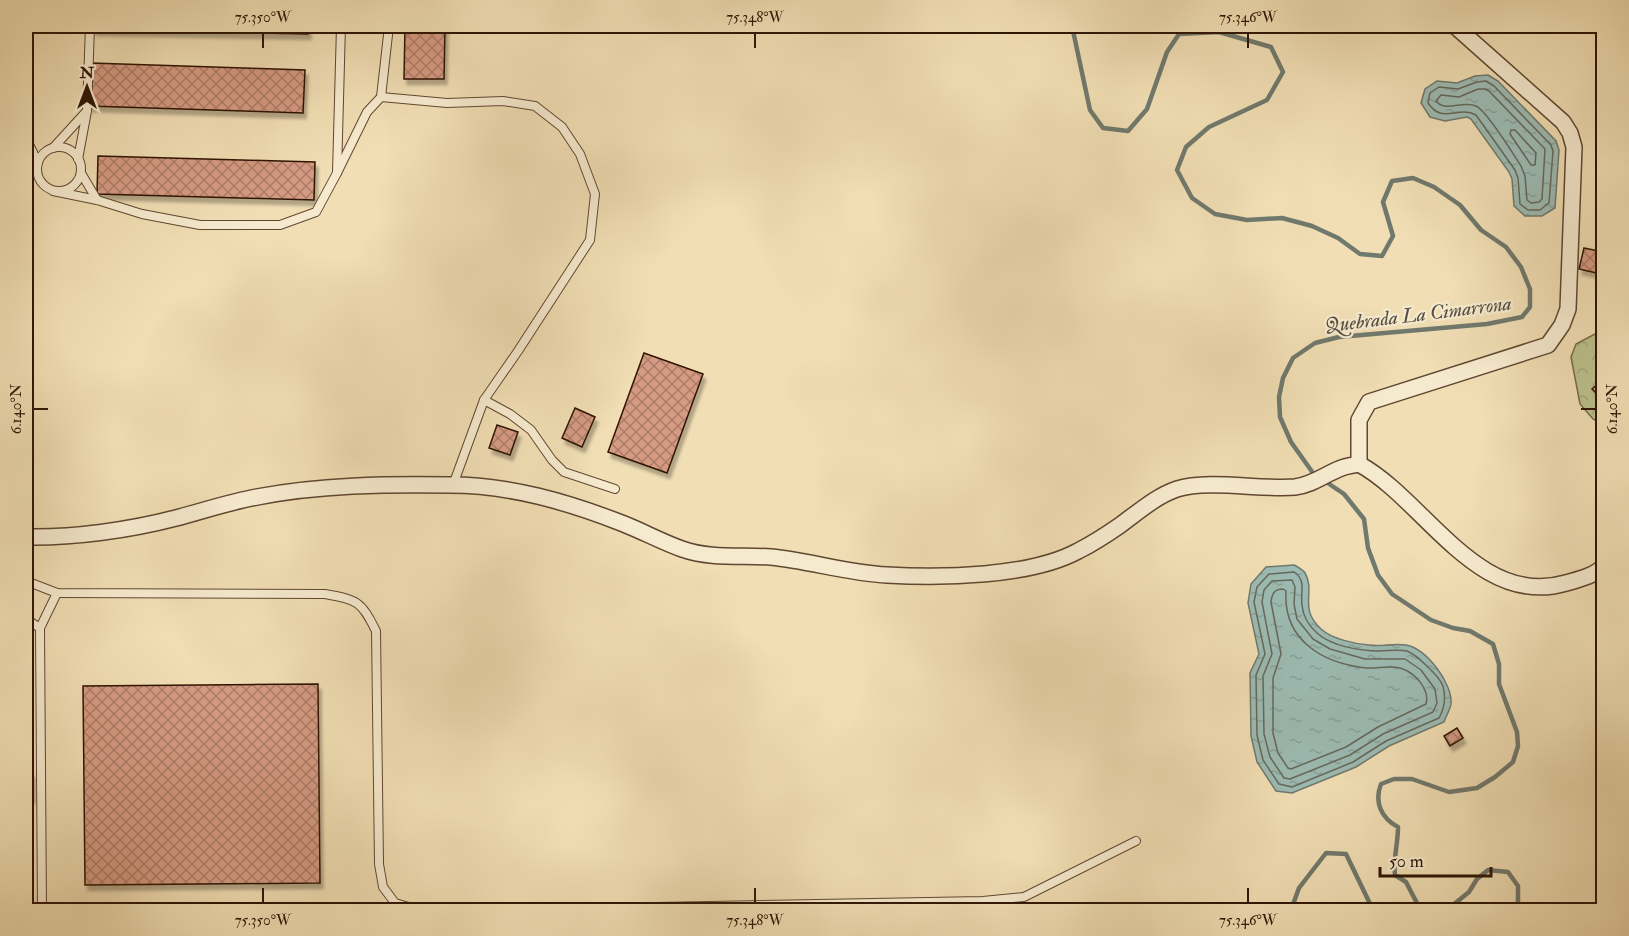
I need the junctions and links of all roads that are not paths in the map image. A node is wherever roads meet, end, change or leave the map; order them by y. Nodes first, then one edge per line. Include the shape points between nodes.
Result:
1 (90, 26) edge
2 (341, 26) edge
3 (389, 26) edge
4 (1455, 26) edge
5 (381, 97) junction
6 (87, 111) junction
7 (26, 138) edge
8 (53, 148) junction
9 (78, 159) junction
10 (37, 166) junction
11 (26, 172) edge
12 (81, 173) junction
13 (337, 173) junction
14 (53, 190) junction
15 (97, 200) junction
16 (484, 400) junction
17 (1359, 464) junction
18 (453, 484) junction
19 (615, 489) dead end
20 (26, 537) edge
21 (1601, 571) edge
22 (26, 581) edge
23 (57, 593) junction
24 (26, 619) edge
25 (40, 628) junction
26 (1136, 841) dead end
27 (42, 910) edge
28 (419, 910) edge
29 (497, 910) edge

1 - 6 lane
2 - 13 lane
3 - 5 lane
4 - 17 street via 1563,122 1570,134 1574,147 1568,309 1548,345 1369,402 1359,420
5 - 13 lane via 367,112
5 - 16 lane via 447,103 503,101 535,106 562,127 580,154 595,194 590,240
6 - 8 lane
6 - 9 lane
7 - 10 lane
8 - 9 lane via 67,149
8 - 10 lane via 46,151
9 - 12 lane
10 - 11 lane
10 - 14 lane via 41,183
12 - 14 lane via 74,186
12 - 15 lane
13 - 15 lane via 316,212 280,225 200,225
14 - 15 lane
16 - 18 lane
16 - 19 lane via 531,430 564,472
17 - 18 street via 1341,468 1312,484 1176,489 1061,559 1025,568 955,575 889,575 771,557 699,554 550,499 500,488
17 - 21 street via 1374,472 1475,562 1506,581 1550,586
18 - 20 street via 281,493 110,530
22 - 23 lane
23 - 25 lane
23 - 28 lane via 325,594 349,598 364,608 376,631 379,864 383,887 395,903
24 - 25 lane
25 - 27 lane
26 - 29 lane via 1024,897

